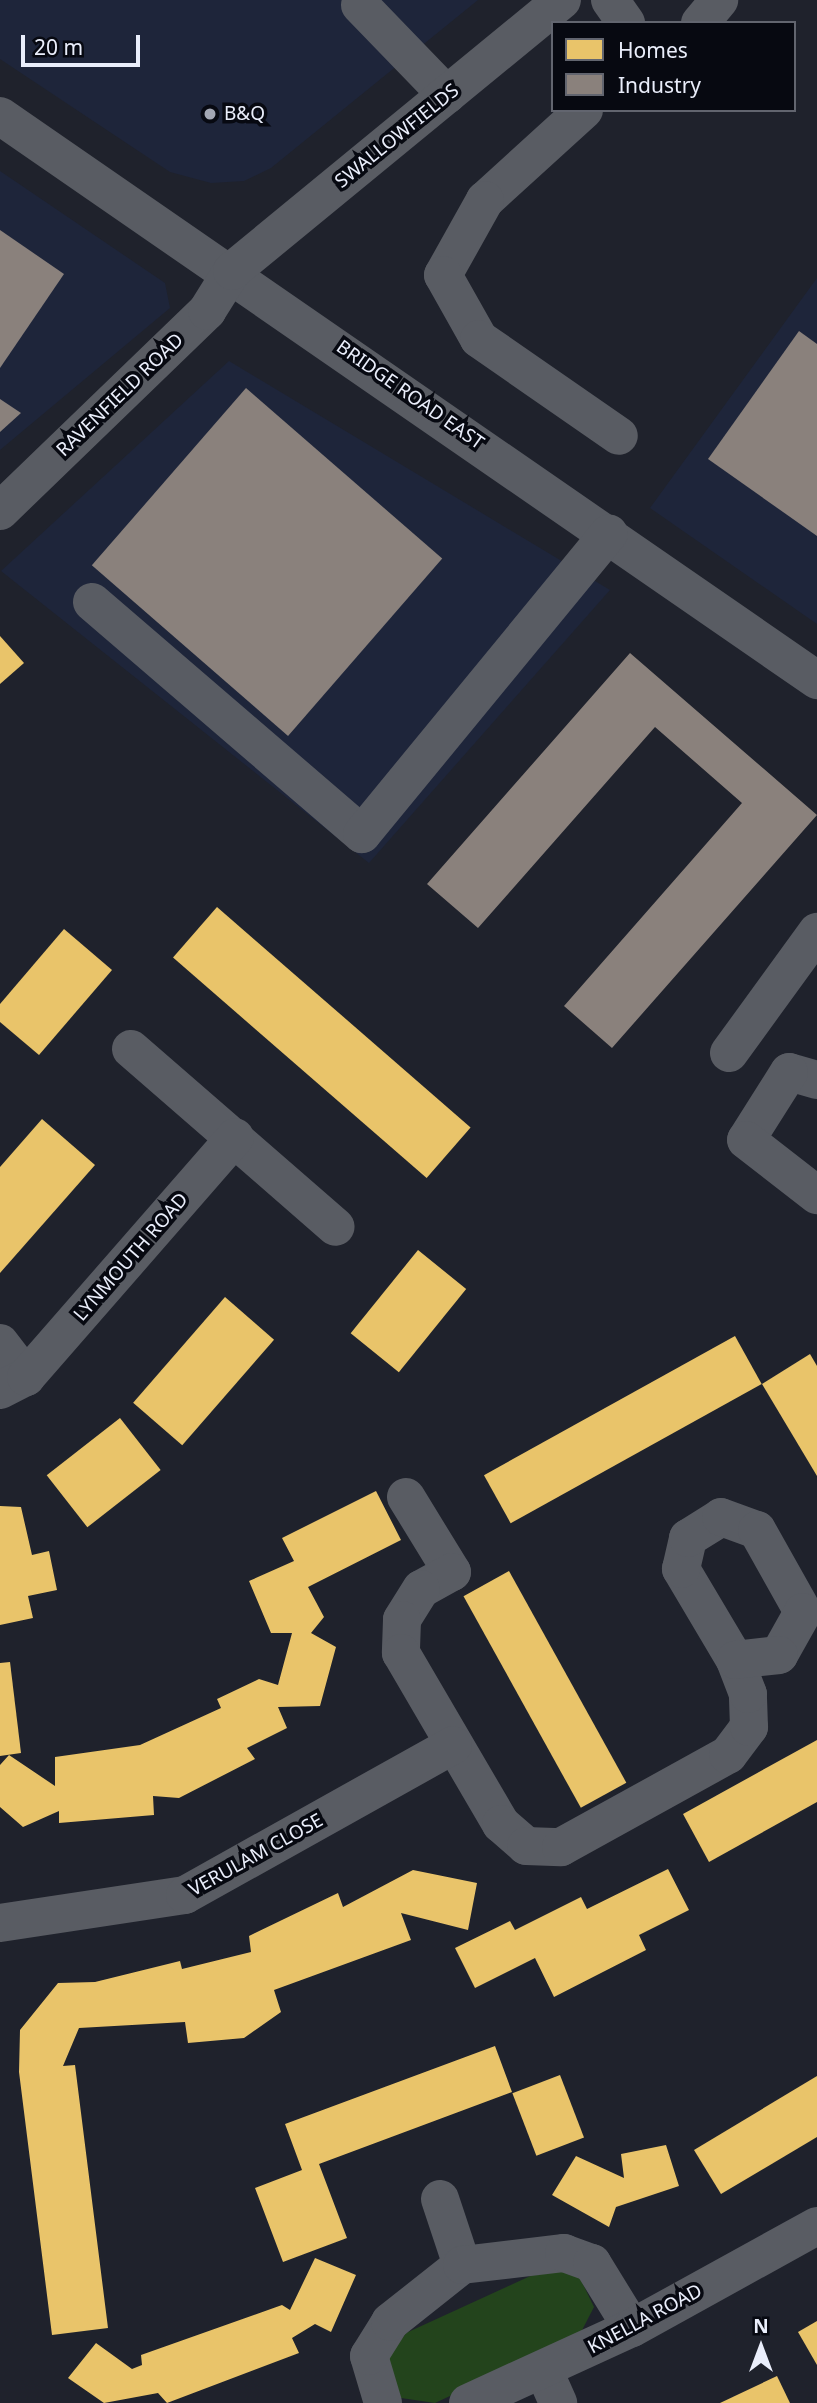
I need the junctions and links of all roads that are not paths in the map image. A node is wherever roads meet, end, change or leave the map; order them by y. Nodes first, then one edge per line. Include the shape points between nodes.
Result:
1 (562, 0) edge
2 (610, 0) edge
3 (719, 0) edge
4 (360, 5) dead end
5 (625, 21) edge
6 (702, 21) edge
7 (447, 95) junction
8 (582, 112) edge
9 (0, 116) edge
10 (232, 271) junction
11 (620, 436) dead end
12 (0, 511) edge
13 (609, 533) junction
14 (92, 602) dead end
15 (817, 680) edge
16 (817, 933) edge
17 (131, 1049) dead end
18 (729, 1053) dead end
19 (817, 1080) edge
20 (235, 1137) junction
21 (817, 1195) edge
22 (336, 1227) dead end
23 (0, 1343) edge
24 (13, 1384) edge
25 (405, 1497) dead end
26 (735, 1660) dead end
27 (453, 1745) junction
28 (0, 1923) edge
29 (440, 2199) dead end
30 (817, 2226) edge
31 (462, 2265) junction
32 (632, 2328) junction
33 (551, 2387) edge
34 (383, 2403) edge
35 (468, 2403) edge

1 - 7 street, SWALLOWFIELDS
2 - 5 street
3 - 6 street
4 - 7 street
7 - 10 street, SWALLOWFIELDS
8 - 11 street via 485,200 443,275 479,340
9 - 10 street, BRIDGE ROAD EAST via 178,242
10 - 12 street, RAVENFIELD ROAD via 207,311
10 - 13 street, BRIDGE ROAD EAST
13 - 14 street via 362,834
13 - 15 street, BRIDGE ROAD EAST
16 - 18 street
17 - 20 street
19 - 21 street via 789,1072 746,1140
20 - 22 street
20 - 24 street, LYNMOUTH ROAD
23 - 24 street, LYNMOUTH ROAD
25 - 27 street via 452,1572 421,1589 402,1620 401,1653
26 - 27 street via 748,1695 749,1727 728,1755 561,1847 526,1846 500,1824
27 - 28 street, VERULAM CLOSE via 185,1895
29 - 31 street
30 - 32 street, KNELLA ROAD
31 - 32 street via 564,2253 592,2263
31 - 34 street via 390,2322 369,2356
32 - 33 street, KNELLA ROAD
33 - 35 street, KNELLA ROAD

